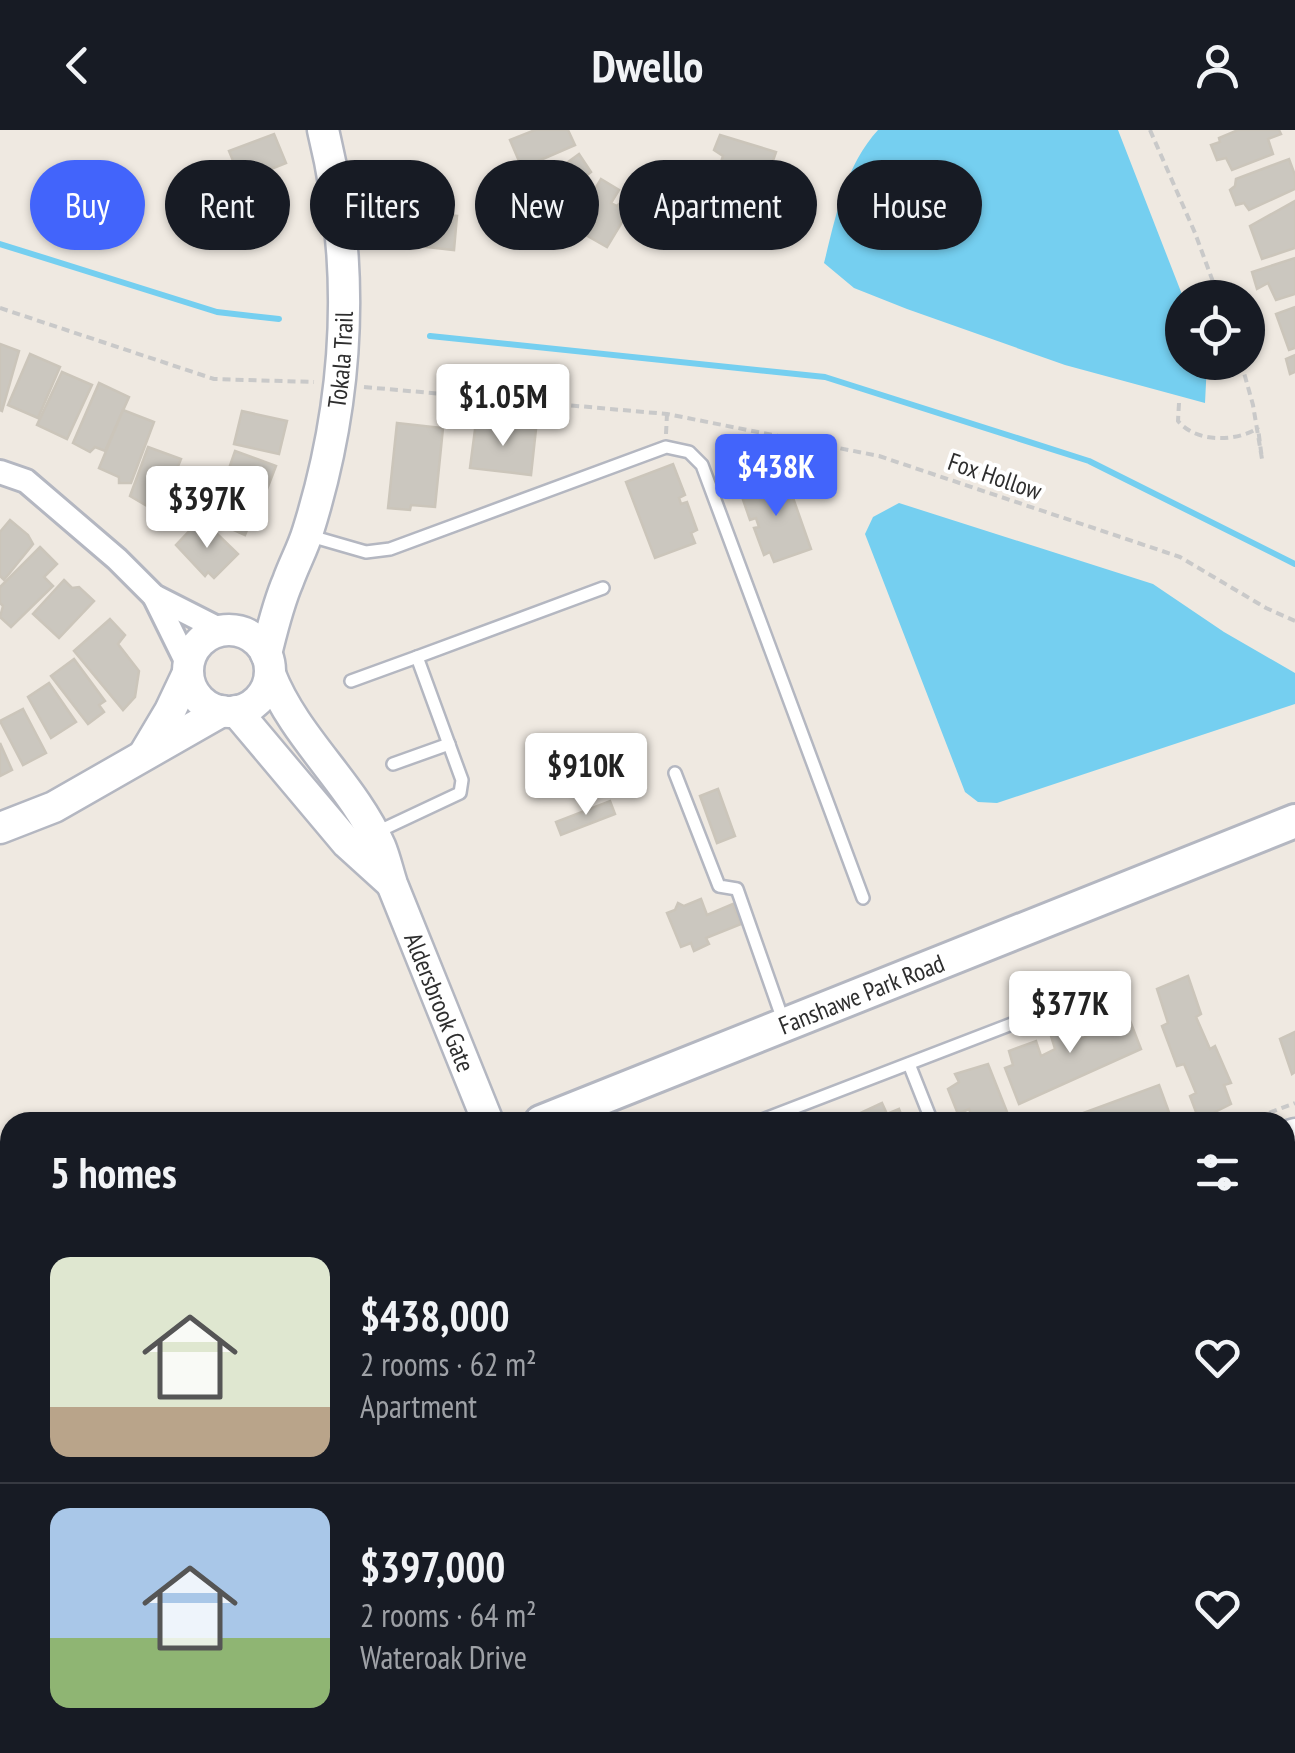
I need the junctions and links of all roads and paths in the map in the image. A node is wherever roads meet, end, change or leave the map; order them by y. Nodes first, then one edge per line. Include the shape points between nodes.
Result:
1 (323, 130) edge
2 (1150, 130) edge
3 (1213, 280) edge
4 (1246, 380) edge
5 (1179, 404) dead end
6 (667, 414) dead end
7 (1258, 428) junction
8 (0, 472) edge
9 (307, 534) junction
10 (287, 582) junction
11 (603, 588) dead end
12 (154, 596) junction
13 (1295, 621) edge
14 (226, 631) junction
15 (417, 657) junction
16 (268, 664) junction
17 (188, 669) junction
18 (351, 680) dead end
19 (229, 711) junction
20 (449, 744) junction
21 (143, 756) junction
22 (393, 764) dead end
23 (675, 773) dead end
24 (1295, 821) edge
25 (0, 828) edge
26 (373, 834) junction
27 (392, 884) junction
28 (863, 898) dead end
29 (1113, 985) dead end
30 (784, 1024) junction
31 (909, 1064) junction
32 (1295, 1103) edge
33 (484, 1112) edge
34 (566, 1112) edge
35 (782, 1112) edge
36 (928, 1112) edge
37 (1271, 1112) edge

1 - 9 street, Tokala Trail via 346,305 334,430
2 - 3 path
4 - 7 path
5 - 7 path via 1178,420 1192,432 1234,438
6 - 13 path, Fox Hollow via 879,456 1180,557
7 - 7 path via 1260,441 1262,459 1260,443
8 - 12 street via 26,481
9 - 10 street, Tokala Trail
9 - 28 lane via 366,552 390,550 666,447 689,452 702,465
10 - 14 street, Tokala Trail
10 - 16 street, Tokala Trail
11 - 15 lane
12 - 14 street
12 - 17 street
14 - 16 street via 252,638
14 - 17 street via 196,646
15 - 18 lane
15 - 20 lane
16 - 19 street via 259,698
16 - 26 street, Aldersbrook Gate via 283,707
17 - 19 street via 198,698
17 - 21 street
19 - 21 street
19 - 27 street, Aldersbrook Gate
20 - 22 lane
20 - 26 lane via 460,793
21 - 25 street via 54,807
23 - 30 lane via 719,886 737,888
24 - 30 main road, Fanshawe Park Road
26 - 27 street, Aldersbrook Gate
27 - 33 street, Aldersbrook Gate
29 - 31 lane
30 - 34 main road, Fanshawe Park Road
31 - 35 lane
31 - 36 lane
32 - 37 path

